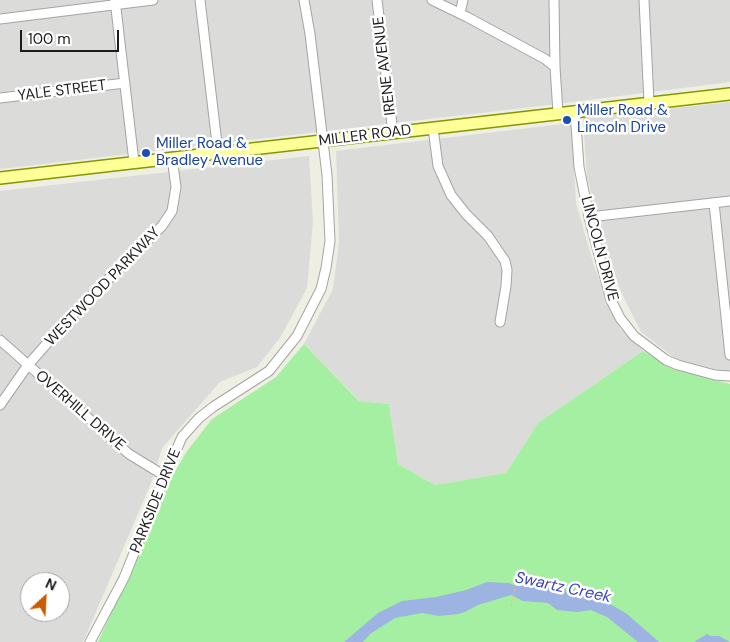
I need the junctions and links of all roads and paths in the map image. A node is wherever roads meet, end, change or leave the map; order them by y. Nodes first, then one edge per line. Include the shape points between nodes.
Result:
1 (154, 0) edge
2 (200, 0) edge
3 (304, 0) edge
4 (377, 0) edge
5 (432, 0) edge
6 (463, 0) edge
7 (554, 0) edge
8 (644, 0) edge
9 (115, 2) edge
10 (460, 13) junction
11 (0, 19) edge
12 (555, 67) junction
13 (125, 82) junction
14 (730, 94) edge
15 (0, 98) edge
16 (648, 102) junction
17 (575, 111) junction
18 (558, 113) junction
19 (433, 128) junction
20 (393, 133) junction
21 (323, 141) junction
22 (218, 152) junction
23 (172, 158) junction
24 (134, 162) junction
25 (0, 178) edge
26 (730, 201) edge
27 (714, 203) junction
28 (589, 217) junction
29 (726, 285) edge
30 (500, 322) dead end
31 (0, 340) edge
32 (730, 354) edge
33 (28, 366) junction
34 (730, 376) edge
35 (0, 405) edge
36 (164, 476) junction
37 (518, 574) dead end
38 (511, 606) dead end
39 (90, 642) edge

1 - 9 street
2 - 22 street
3 - 21 street, PARKSIDE DRIVE
4 - 20 street, IRENE AVENUE
5 - 10 street
6 - 10 street
7 - 12 street
8 - 16 street
9 - 11 street
9 - 13 street
10 - 12 street
12 - 18 street
13 - 15 street, YALE STREET
13 - 24 street
14 - 16 main road, MILLER ROAD
16 - 17 main road, MILLER ROAD
17 - 18 main road, MILLER ROAD
17 - 28 street, LINCOLN DRIVE via 578,167
18 - 19 main road, MILLER ROAD
19 - 20 main road, MILLER ROAD
19 - 30 street via 438,166 451,195 505,260 506,286
20 - 21 main road, MILLER ROAD
21 - 22 main road, MILLER ROAD
21 - 36 street, PARKSIDE DRIVE via 330,242 321,289 314,305 297,336 269,370 213,407 182,438
22 - 23 main road, MILLER ROAD
23 - 24 main road, MILLER ROAD
23 - 33 street, WESTWOOD PARKWAY via 176,187 172,211 162,226 71,316
24 - 25 main road, MILLER ROAD
26 - 27 street
27 - 28 street
27 - 29 street
28 - 34 street, LINCOLN DRIVE via 611,300 634,336 678,365
29 - 32 street
31 - 33 street, OVERHILL DRIVE
33 - 35 street, WESTWOOD PARKWAY
33 - 36 street, OVERHILL DRIVE via 128,454
36 - 39 street, PARKSIDE DRIVE via 124,578
37 - 38 path

